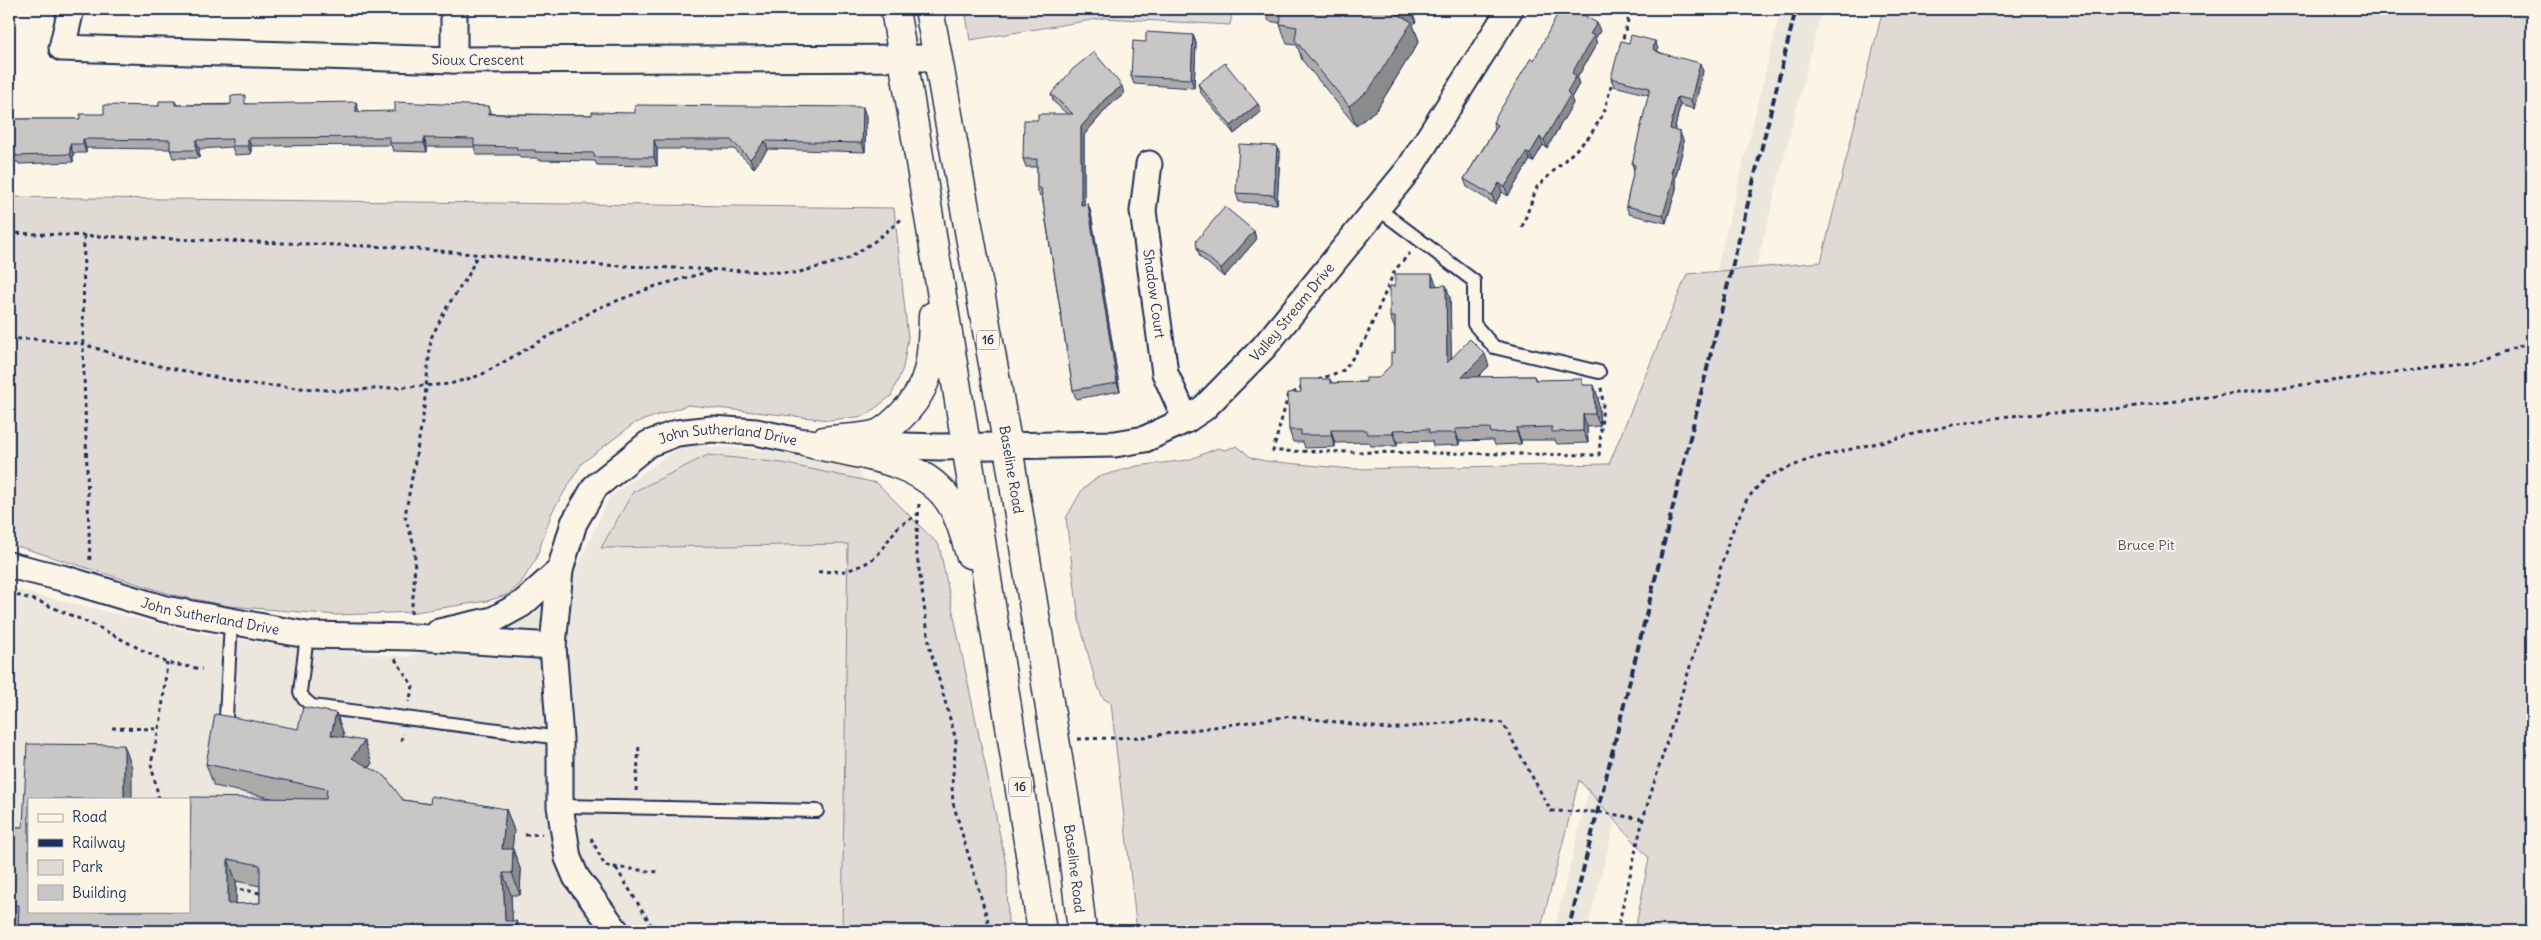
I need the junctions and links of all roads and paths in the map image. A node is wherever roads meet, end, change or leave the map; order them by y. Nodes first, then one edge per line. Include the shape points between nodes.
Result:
1 (71, 9) edge
2 (454, 9) edge
3 (895, 9) edge
4 (929, 9) edge
5 (1510, 9) edge
6 (1631, 9) edge
7 (1619, 56) edge
8 (936, 58) junction
9 (454, 60) junction
10 (902, 60) junction
11 (1614, 75) edge
12 (1149, 164) dead end
13 (1377, 208) junction
14 (904, 217) dead end
15 (1522, 227) dead end
16 (9, 234) edge
17 (84, 236) junction
18 (933, 238) junction
19 (1420, 241) junction
20 (477, 254) junction
21 (714, 270) junction
22 (9, 339) edge
23 (2532, 342) edge
24 (83, 344) junction
25 (1598, 372) joint
26 (1314, 382) edge
27 (425, 386) junction
28 (1305, 386) edge
29 (1186, 420) junction
30 (808, 443) junction
31 (967, 447) junction
32 (1008, 447) junction
33 (920, 498) dead end
34 (918, 514) junction
35 (9, 565) edge
36 (560, 570) junction
37 (818, 572) dead end
38 (90, 586) junction
39 (9, 593) edge
40 (231, 622) junction
41 (412, 630) junction
42 (307, 635) junction
43 (997, 644) junction
44 (553, 646) junction
45 (392, 654) dead end
46 (167, 664) junction
47 (202, 669) dead end
48 (226, 717) edge
49 (406, 719) junction
50 (112, 728) dead end
51 (159, 729) junction
52 (560, 738) junction
53 (401, 741) dead end
54 (1055, 742) junction
55 (639, 745) dead end
56 (159, 798) edge
57 (560, 806) junction
58 (627, 808) junction
59 (817, 811) dead end
60 (1643, 819) junction
61 (545, 834) dead end
62 (525, 835) dead end
63 (592, 838) dead end
64 (616, 868) junction
65 (657, 872) dead end
66 (223, 888) edge
67 (260, 893) edge
68 (616, 931) edge
69 (655, 931) edge
70 (991, 931) edge
71 (1042, 931) edge
72 (1082, 931) edge
73 (1617, 931) edge

1 - 9 street, Sioux Crescent via 62,48
2 - 9 street
3 - 10 main road, 16
4 - 8 main road, Baseline Road / 16
5 - 13 street, Valley Stream Drive via 1409,169
6 - 7 path
8 - 10 street, Sioux Crescent
8 - 32 main road, Baseline Road / 16
9 - 10 street, Sioux Crescent
10 - 18 main road, 16
11 - 15 path via 1604,112 1589,137 1536,187
12 - 29 street, Shadow Court via 1143,211 1165,373
13 - 19 lane
13 - 29 street, Valley Stream Drive via 1264,347 1204,408
14 - 21 path via 846,260 796,273
16 - 17 path
17 - 20 path via 393,247
17 - 24 path
18 - 30 main road via 932,352 921,391 897,420 878,434
18 - 31 main road, 16
19 - 25 lane via 1474,281 1474,324 1494,347
19 - 26 path via 1395,270 1365,340 1344,370
20 - 21 path via 601,265
20 - 27 path via 468,276 431,338
21 - 27 path via 656,286 598,308 481,375 450,384
22 - 24 path via 34,338
23 - 60 path via 2479,362 2114,409 2009,416 1952,425 1810,459 1766,477 1747,499 1731,534
24 - 27 path via 135,361 249,384 340,391
24 - 38 path
25 - 28 path via 1603,404 1599,455 1273,451 1288,396
27 - 41 path via 423,417 405,516 414,549
29 - 32 street, Valley Stream Drive via 1145,439 1116,444
30 - 31 street, John Sutherland Drive
30 - 36 street, John Sutherland Drive via 756,432 712,429 677,433 648,444 595,487 574,523
30 - 43 main road via 904,465 922,474 946,497 960,522
31 - 32 street, Valley Stream Drive
31 - 43 main road, 16
32 - 54 main road, Baseline Road / 16
33 - 34 path
34 - 37 path via 898,527 880,554 863,565 846,571
34 - 70 path via 916,548 930,648 956,740 953,803
35 - 38 street, John Sutherland Drive
36 - 41 street, John Sutherland Drive via 522,604 492,620
36 - 44 street, John Sutherland Drive
38 - 40 street, John Sutherland Drive via 166,609
39 - 46 path via 38,600 96,626
40 - 42 street, John Sutherland Drive
40 - 48 lane
41 - 42 street, John Sutherland Drive
41 - 44 street, John Sutherland Drive
42 - 49 lane via 300,692 312,706
43 - 71 main road, 16
44 - 52 street, John Sutherland Drive
45 - 49 path via 412,686
46 - 47 path
46 - 51 path
49 - 52 lane
49 - 53 path
50 - 51 path
51 - 56 path via 152,764
52 - 57 street, John Sutherland Drive
54 - 60 path via 1143,737 1291,716 1388,729 1474,720 1503,723 1551,811 1598,812
54 - 72 main road, Baseline Road / 16
55 - 58 path via 637,790
57 - 58 lane
57 - 68 street, John Sutherland Drive via 568,858 576,878
58 - 59 lane
60 - 73 path
61 - 62 path
63 - 64 path via 605,866
64 - 65 path
64 - 69 path
66 - 67 path

